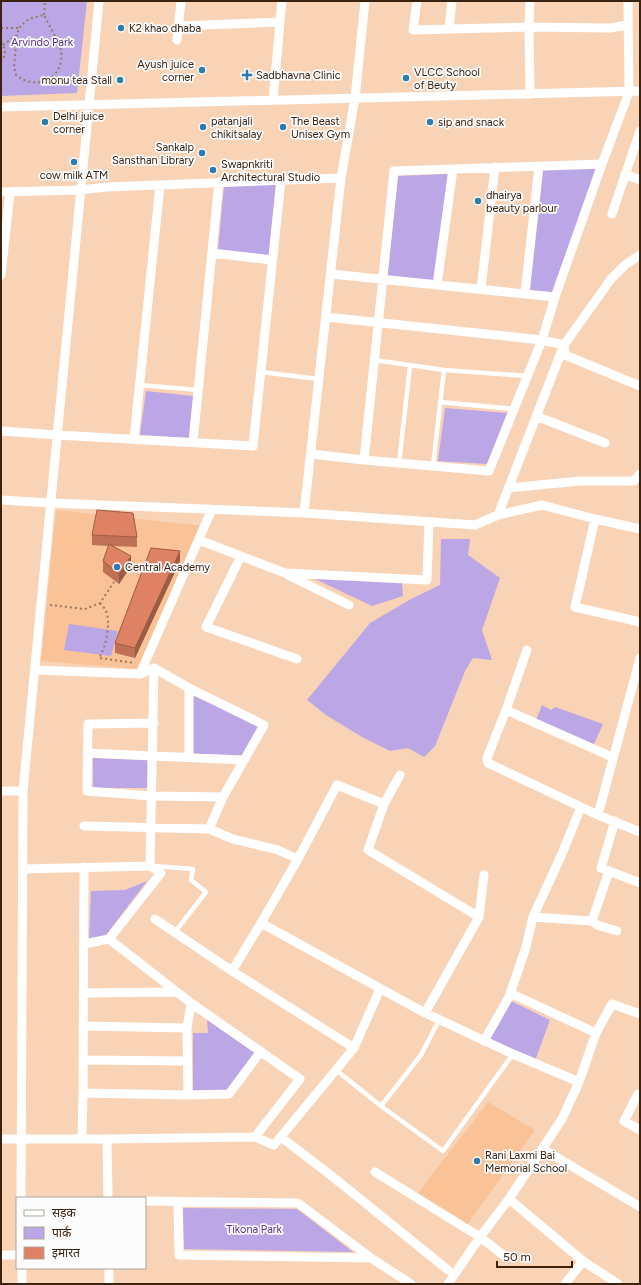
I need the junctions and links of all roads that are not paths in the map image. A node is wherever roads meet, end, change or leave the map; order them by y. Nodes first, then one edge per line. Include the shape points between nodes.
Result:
1 (99, 1) edge
2 (181, 1) edge
3 (282, 1) edge
4 (365, 1) edge
5 (417, 1) edge
6 (452, 1) edge
7 (530, 1) edge
8 (628, 1) edge
9 (280, 22) junction
10 (628, 25) junction
11 (178, 26) junction
12 (529, 27) junction
13 (449, 29) junction
14 (176, 40) dead end
15 (640, 91) edge
16 (629, 92) junction
17 (530, 94) junction
18 (355, 98) junction
19 (273, 100) junction
20 (88, 104) junction
21 (1, 107) edge
22 (640, 130) edge
23 (602, 164) junction
24 (538, 166) junction
25 (495, 168) junction
26 (453, 169) junction
27 (625, 174) junction
28 (341, 178) junction
29 (280, 180) junction
30 (640, 180) edge
31 (219, 182) junction
32 (160, 185) junction
33 (80, 190) junction
34 (5, 192) edge
35 (612, 214) dead end
36 (212, 253) junction
37 (640, 255) edge
38 (272, 260) junction
39 (331, 274) junction
40 (1, 275) edge
41 (383, 279) junction
42 (437, 285) junction
43 (482, 289) junction
44 (524, 294) junction
45 (555, 297) junction
46 (326, 317) junction
47 (378, 322) junction
48 (542, 340) junction
49 (564, 345) junction
50 (374, 360) junction
51 (410, 366) junction
52 (444, 370) junction
53 (261, 372) junction
54 (527, 376) junction
55 (319, 379) junction
56 (140, 385) junction
57 (640, 386) edge
58 (198, 390) junction
59 (440, 402) junction
60 (514, 409) junction
61 (536, 416) junction
62 (1, 431) edge
63 (57, 435) junction
64 (134, 439) junction
65 (193, 442) junction
66 (604, 443) dead end
67 (311, 454) junction
68 (364, 460) junction
69 (399, 463) junction
70 (433, 466) junction
71 (640, 474) edge
72 (508, 488) junction
73 (1, 500) edge
74 (50, 503) junction
75 (212, 509) junction
76 (304, 513) junction
77 (498, 515) junction
78 (595, 519) junction
79 (429, 522) junction
80 (640, 529) edge
81 (199, 540) junction
82 (242, 556) junction
83 (285, 573) junction
84 (349, 605) dead end
85 (640, 622) edge
86 (527, 650) dead end
87 (640, 658) edge
88 (297, 659) dead end
89 (154, 668) junction
90 (34, 670) junction
91 (140, 674) junction
92 (189, 688) junction
93 (506, 710) junction
94 (154, 723) junction
95 (87, 754) junction
96 (152, 757) junction
97 (190, 757) junction
98 (612, 758) junction
99 (243, 760) junction
100 (400, 775) dead end
101 (1, 791) edge
102 (23, 791) junction
103 (152, 796) junction
104 (223, 797) junction
105 (384, 804) junction
106 (582, 807) junction
107 (598, 815) junction
108 (615, 821) junction
109 (84, 826) dead end
110 (151, 828) junction
111 (209, 829) junction
112 (640, 832) edge
113 (298, 859) junction
114 (150, 866) junction
115 (84, 867) junction
116 (23, 869) junction
117 (609, 871) junction
118 (484, 875) dead end
119 (640, 883) edge
120 (479, 917) junction
121 (533, 917) junction
122 (155, 919) dead end
123 (592, 921) junction
124 (261, 923) junction
125 (617, 931) dead end
126 (175, 932) junction
127 (109, 939) junction
128 (84, 944) junction
129 (232, 971) junction
130 (380, 989) junction
131 (177, 992) junction
132 (83, 993) junction
133 (510, 993) junction
134 (191, 1003) junction
135 (425, 1014) junction
136 (640, 1014) edge
137 (439, 1020) junction
138 (83, 1026) junction
139 (187, 1028) junction
140 (596, 1033) junction
141 (484, 1041) junction
142 (354, 1048) junction
143 (261, 1051) junction
144 (513, 1054) junction
145 (83, 1060) junction
146 (187, 1061) junction
147 (336, 1070) junction
148 (579, 1082) junction
149 (83, 1093) junction
150 (639, 1093) edge
151 (188, 1095) junction
152 (381, 1106) junction
153 (640, 1130) edge
154 (255, 1137) junction
155 (281, 1137) junction
156 (21, 1138) junction
157 (1, 1139) edge
158 (82, 1139) junction
159 (107, 1139) junction
160 (543, 1149) junction
161 (375, 1172) dead end
162 (21, 1197) edge
163 (108, 1197) edge
164 (509, 1199) junction
165 (146, 1201) edge
166 (178, 1202) junction
167 (640, 1207) edge
168 (480, 1237) junction
169 (1, 1255) edge
170 (16, 1255) edge
171 (371, 1258) junction
172 (507, 1258) dead end
173 (583, 1261) junction
174 (22, 1269) edge
175 (109, 1269) edge
176 (448, 1270) dead end
177 (22, 1284) edge
178 (109, 1284) edge
179 (411, 1284) edge
180 (448, 1284) edge
181 (565, 1284) edge
182 (618, 1284) edge

1 - 20 street
2 - 11 street
3 - 9 street
4 - 18 street
5 - 13 street via 413,30
6 - 13 street
7 - 12 street
8 - 10 street
9 - 11 street
9 - 19 street
10 - 12 street via 610,28
10 - 16 street
11 - 14 street
12 - 13 street
12 - 17 street
15 - 16 street
16 - 17 street
16 - 23 street
17 - 18 street
18 - 19 street
18 - 28 street
19 - 20 street
20 - 21 street
20 - 33 street
22 - 27 street
23 - 24 street
23 - 45 street
24 - 25 street
24 - 44 street
25 - 26 street
25 - 43 street
26 - 41 street via 394,171
26 - 42 street
27 - 30 street
27 - 35 street
28 - 29 street
28 - 39 street
29 - 31 street
29 - 38 street
31 - 32 street
31 - 36 street
32 - 33 street
32 - 56 street
33 - 34 street
33 - 63 street
34 - 40 street
36 - 38 street
36 - 58 street
37 - 49 street via 624,264 611,279
38 - 53 street
39 - 41 street
39 - 46 street
41 - 42 street
41 - 47 street
42 - 43 street
43 - 44 street
44 - 45 street
45 - 48 street
46 - 47 street
46 - 55 street
47 - 48 street
47 - 50 street
48 - 49 street
48 - 54 street
49 - 57 street via 565,355
49 - 61 street
50 - 51 lane
50 - 68 street
51 - 52 lane
51 - 69 lane
52 - 54 lane
52 - 59 lane
53 - 55 lane
53 - 65 street via 253,446
54 - 60 street
55 - 67 street
56 - 58 lane
56 - 64 street
58 - 65 street
59 - 60 lane
59 - 70 lane
60 - 70 street via 489,471
61 - 66 street
61 - 72 street
62 - 63 street
63 - 64 street
63 - 74 street
64 - 65 street
67 - 68 street
67 - 76 street
68 - 69 street
69 - 70 street
71 - 72 street via 634,482 580,482
72 - 77 street
73 - 74 street
74 - 75 street
74 - 90 street
75 - 76 street
75 - 81 street
76 - 79 street
77 - 78 street via 542,505
77 - 79 street via 475,525
78 - 80 street
78 - 85 street via 575,607
79 - 83 street via 427,580
81 - 82 street
81 - 91 street
82 - 83 street
82 - 88 street via 206,627
83 - 84 street
86 - 93 street
87 - 98 street
89 - 91 street
89 - 92 street
89 - 94 street
90 - 91 street
90 - 102 street
92 - 97 street
92 - 99 street via 264,725
93 - 98 street
93 - 106 street via 487,758 488,763
94 - 95 street via 88,724
94 - 96 street
95 - 96 street
95 - 103 street via 86,791
96 - 97 street
96 - 103 street
97 - 99 street
98 - 107 street
99 - 104 street
100 - 105 street
101 - 102 street
102 - 116 street
103 - 104 street
103 - 110 street
104 - 111 street
105 - 113 street via 337,784
105 - 120 street via 368,850
106 - 107 street
106 - 121 street
107 - 108 street
108 - 112 street
108 - 117 street via 601,868
109 - 110 street
110 - 111 street
110 - 114 street
111 - 113 street via 232,839 278,850
113 - 124 street
114 - 115 street
114 - 126 lane via 193,869 190,880 206,892
114 - 127 street via 161,873
115 - 116 street
115 - 128 street
116 - 156 street
117 - 119 street
117 - 123 street
118 - 120 street
120 - 135 street
121 - 123 street
121 - 133 street
122 - 126 street
123 - 125 street
124 - 129 street
124 - 130 street
126 - 129 street
127 - 128 street
127 - 131 street
128 - 132 street
129 - 142 street
130 - 135 street
130 - 142 street
131 - 132 street
131 - 134 street
132 - 138 street
133 - 140 street
133 - 141 street
134 - 139 street
134 - 143 street
135 - 137 street
136 - 140 street via 612,1004
137 - 141 street
137 - 152 lane via 421,1055
138 - 139 street
138 - 145 street
139 - 146 street
140 - 148 street
141 - 144 street
142 - 147 street
143 - 151 street via 229,1094
143 - 154 street via 300,1079
144 - 148 street
144 - 152 lane via 444,1151
145 - 146 street
145 - 149 street
146 - 151 street
147 - 152 lane
147 - 155 street
148 - 160 street via 562,1119
149 - 151 street
149 - 158 street
150 - 153 street via 624,1121
154 - 155 street via 274,1145
154 - 159 street
155 - 176 street
156 - 157 street
156 - 158 street
156 - 162 street
158 - 159 street
159 - 163 street
160 - 164 street
160 - 167 street
161 - 168 street
164 - 168 street
164 - 173 street
165 - 166 street
166 - 171 street via 298,1203
166 - 171 street via 179,1255
168 - 172 street
168 - 180 street
169 - 170 street
171 - 179 street
173 - 181 street
173 - 182 street
174 - 177 street
175 - 178 street

